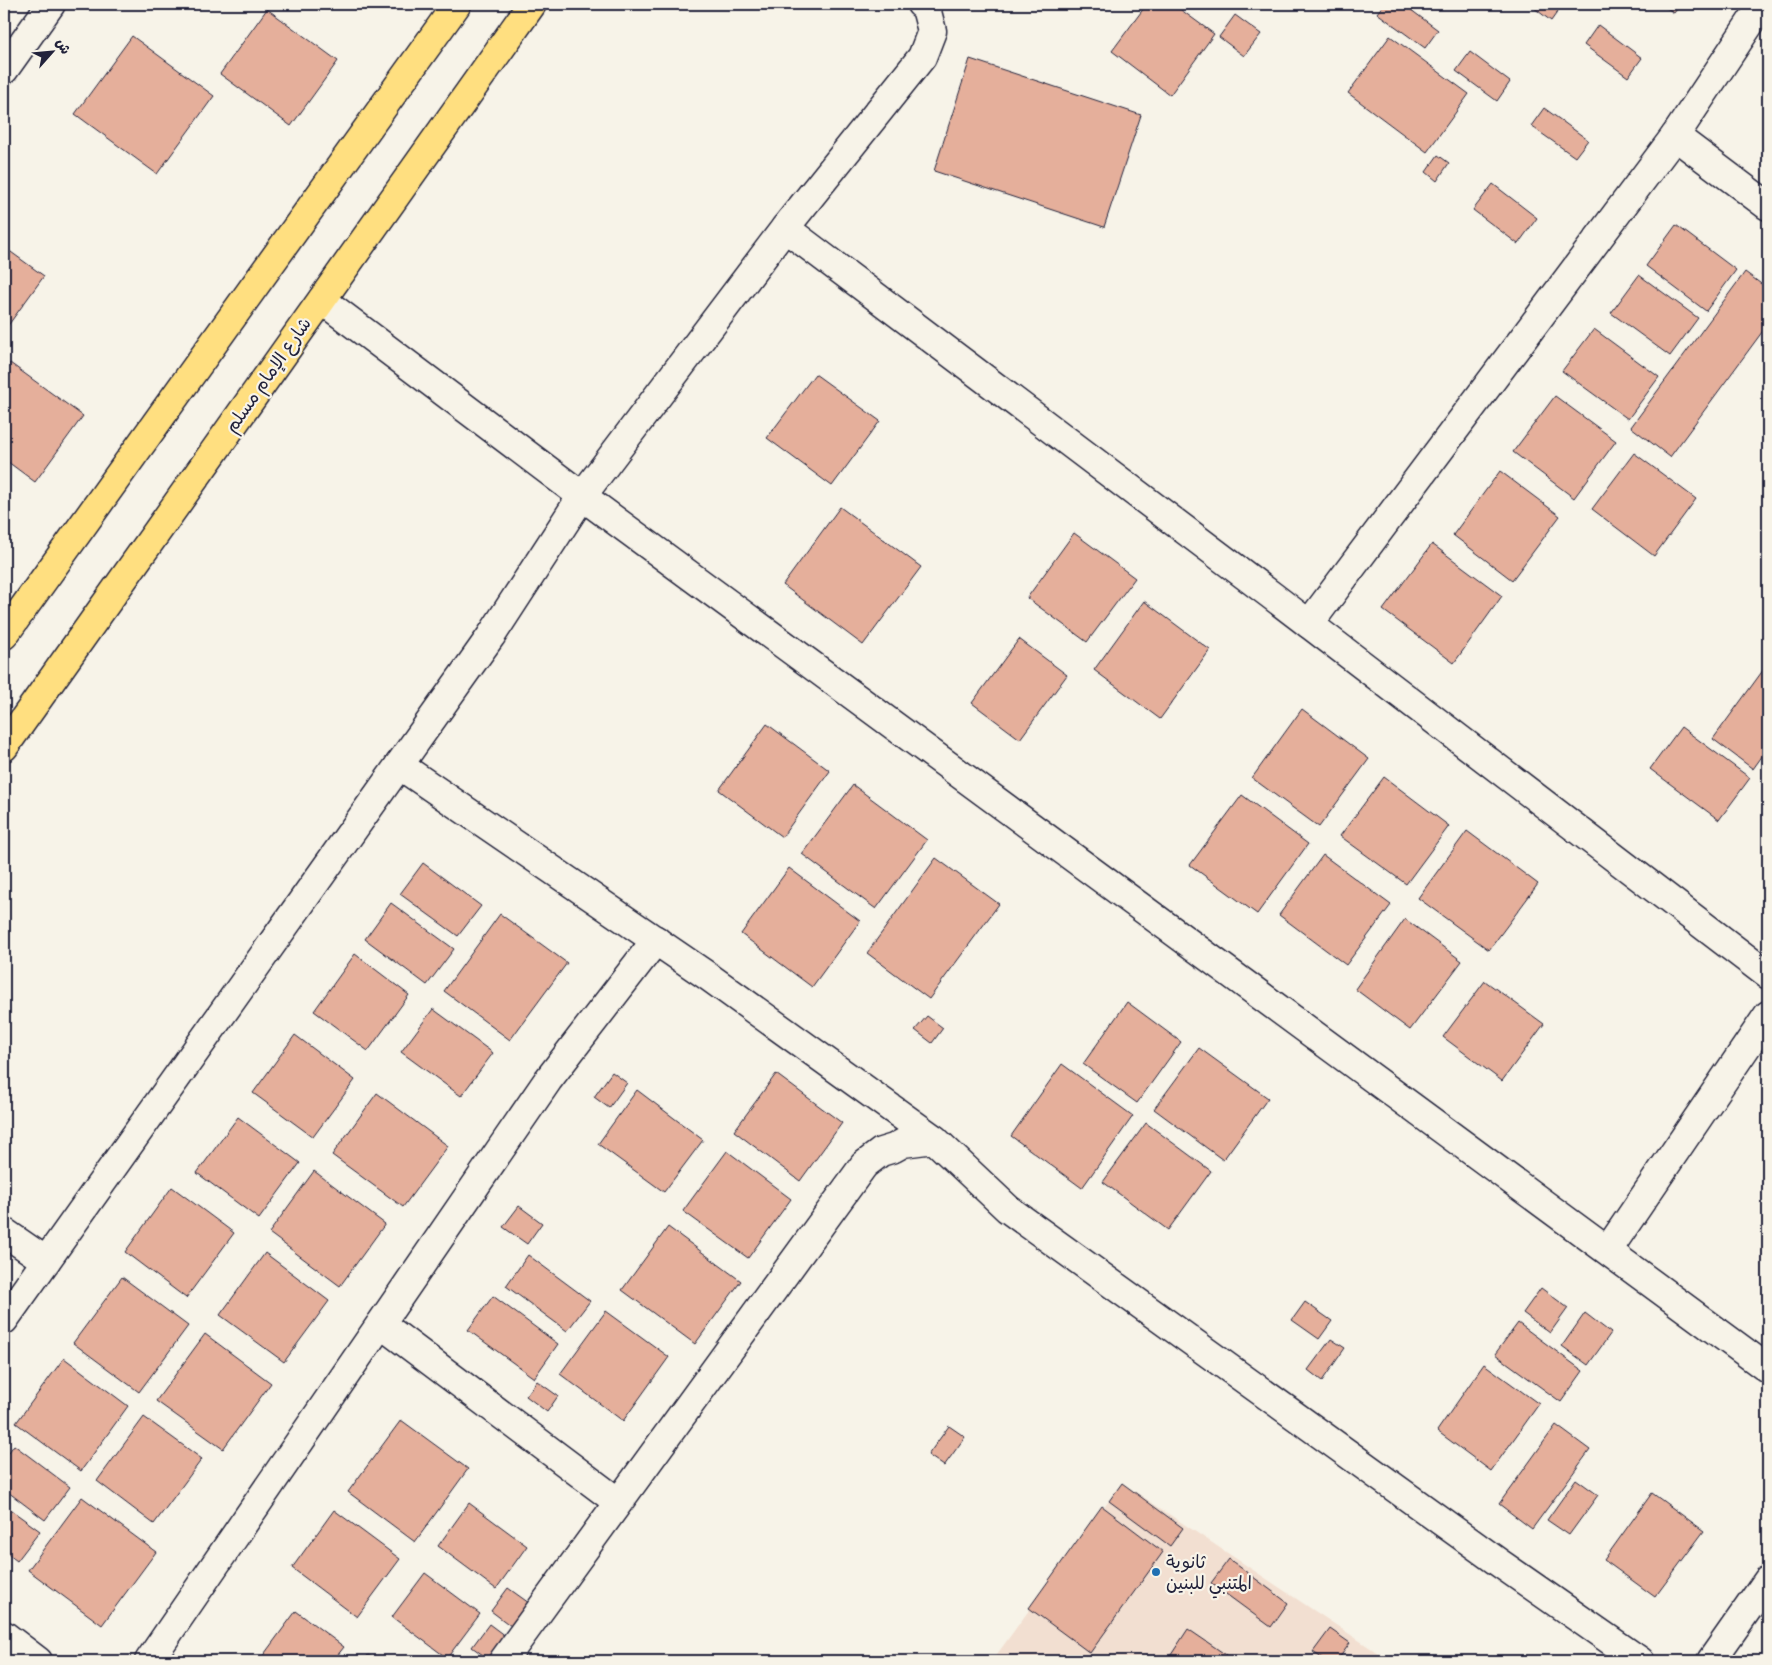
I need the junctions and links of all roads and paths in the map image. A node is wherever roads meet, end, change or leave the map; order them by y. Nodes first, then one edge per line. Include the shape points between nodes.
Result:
1 (457, 4) edge
2 (532, 4) edge
3 (921, 4) edge
4 (1763, 4) edge
5 (48, 5) edge
6 (4, 70) edge
7 (1675, 136) junction
8 (1768, 206) edge
9 (784, 228) junction
10 (322, 300) junction
11 (582, 496) junction
12 (1309, 624) junction
13 (4, 635) edge
14 (4, 747) edge
15 (399, 765) junction
16 (656, 940) junction
17 (1768, 975) edge
18 (1768, 1015) edge
19 (934, 1139) junction
20 (4, 1232) edge
21 (1608, 1250) junction
22 (46, 1261) junction
23 (4, 1320) edge
24 (381, 1324) junction
25 (1768, 1369) edge
26 (618, 1502) junction
27 (1768, 1580) edge
28 (4, 1635) edge
29 (38, 1661) edge
30 (149, 1661) edge
31 (503, 1661) edge
32 (1640, 1661) edge
33 (1711, 1661) edge

1 - 13 main road
2 - 10 main road, شارع الإمام مسلم
3 - 9 street via 926,8 932,31 922,57
4 - 7 street
5 - 6 street
7 - 8 street
7 - 12 street
9 - 11 street
9 - 12 street
10 - 11 street
10 - 14 main road, شارع الإمام مسلم
11 - 15 street via 491,636
11 - 21 street
12 - 17 street
15 - 16 street
15 - 22 street
16 - 19 street
16 - 24 street via 548,1080
18 - 21 street
19 - 26 street via 902,1143 881,1152 864,1165
19 - 32 street via 1008,1209
20 - 22 street
21 - 25 street
22 - 23 street
24 - 26 street
24 - 30 street
26 - 31 street
27 - 33 street
28 - 29 street

